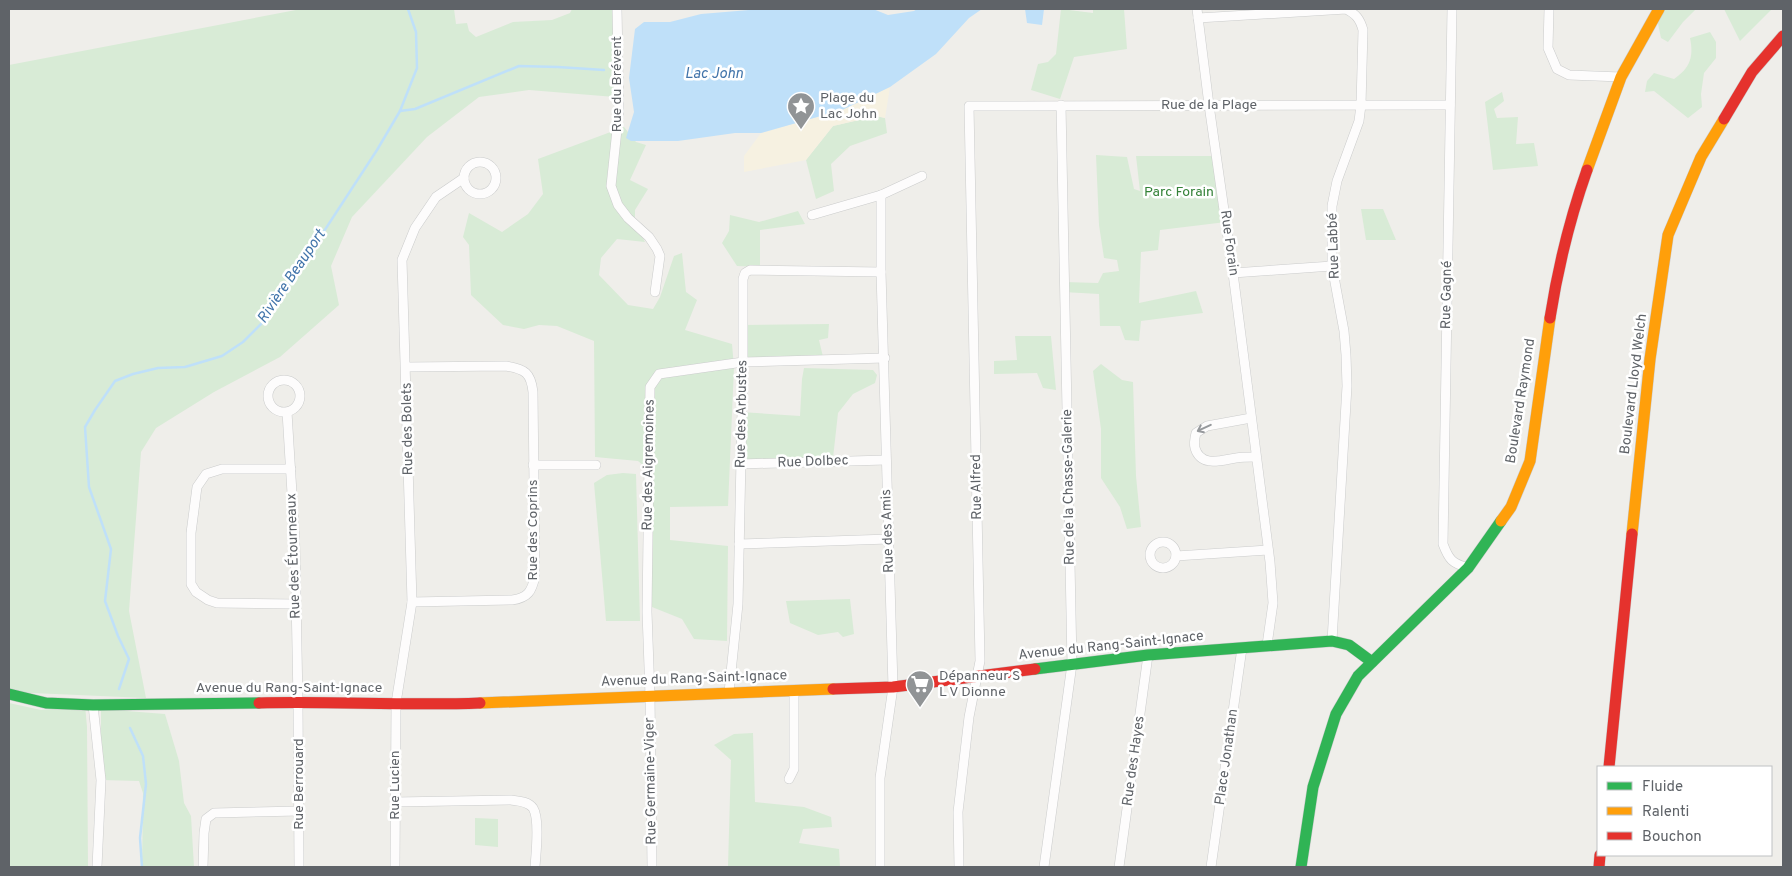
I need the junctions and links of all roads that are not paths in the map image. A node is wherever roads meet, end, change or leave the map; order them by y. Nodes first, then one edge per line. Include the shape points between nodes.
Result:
1 (617, 9) edge
2 (1452, 9) edge
3 (1549, 9) edge
4 (1659, 9) edge
5 (1198, 13) edge
6 (1783, 36) edge
7 (1621, 77) junction
8 (1209, 105) junction
9 (1361, 105) junction
10 (1450, 105) junction
11 (969, 106) joint
12 (1061, 106) junction
13 (922, 176) dead end
14 (464, 178) dead end
15 (881, 195) junction
16 (812, 215) dead end
17 (1332, 266) junction
18 (881, 272) junction
19 (1233, 273) junction
20 (655, 292) dead end
21 (885, 358) junction
22 (743, 362) junction
23 (406, 367) junction
24 (287, 412) dead end
25 (1251, 418) junction
26 (1256, 457) junction
27 (886, 460) junction
28 (740, 464) junction
29 (533, 465) junction
30 (596, 465) dead end
31 (290, 469) junction
32 (889, 539) junction
33 (739, 544) junction
34 (1268, 550) junction
35 (1176, 556) dead end
36 (1468, 568) junction
37 (412, 602) junction
38 (296, 604) junction
39 (1332, 641) junction
40 (1267, 645) junction
41 (1242, 648) junction
42 (1148, 655) junction
43 (1372, 662) junction
44 (1072, 664) junction
45 (977, 677) junction
46 (893, 687) junction
47 (794, 691) junction
48 (729, 692) junction
49 (9, 694) edge
50 (650, 695) junction
51 (298, 702) junction
52 (396, 703) junction
53 (92, 705) junction
54 (1609, 766) edge
55 (789, 779) dead end
56 (395, 802) junction
57 (299, 810) junction
58 (97, 867) edge
59 (202, 867) edge
60 (299, 867) edge
61 (395, 867) edge
62 (535, 867) edge
63 (652, 867) edge
64 (880, 867) edge
65 (959, 867) edge
66 (1044, 867) edge
67 (1119, 867) edge
68 (1211, 867) edge
69 (1301, 867) edge

1 - 20 street, Rue du Brévent via 619,111 611,186 618,205 658,249
2 - 10 street, Rue Gagné
3 - 7 street via 1548,48 1557,69 1569,75
4 - 7 street, Boulevard Raymond
5 - 8 street, Rue Forain
5 - 9 street, Rue Labbé via 1346,9 1354,13 1363,30
6 - 54 street, Boulevard Lloyd Welch via 1752,72 1701,157 1668,235 1650,360
7 - 36 street, Boulevard Raymond via 1573,209 1556,278 1530,461 1511,506
8 - 9 street, Rue de la Plage
8 - 12 street, Rue de la Plage
8 - 19 street, Rue Forain
9 - 10 street, Rue de la Plage
9 - 17 street, Rue Labbé via 1332,206
10 - 36 street, Rue Gagné via 1443,544 1448,558
11 - 12 street, Rue de la Plage
11 - 45 street, Rue Alfred via 980,651
12 - 44 street, Rue de la Chasse-Galerie
13 - 15 street
14 - 23 street, Rue des Bolets via 436,197 415,228 402,260
15 - 16 street
15 - 18 street, Rue des Amis
17 - 19 street
17 - 39 street, Rue Labbé via 1344,331 1347,386
18 - 21 street, Rue des Amis
18 - 22 street, Rue des Arbustes via 750,270 745,273 742,286
19 - 25 street, Rue Forain
21 - 22 street, Rue des Aigremoines
21 - 27 street, Rue des Amis
22 - 28 street, Rue des Arbustes
22 - 50 street, Rue des Aigremoines via 659,374 650,388 647,612
23 - 29 street, Rue des Coprins via 506,366 527,372 533,392
23 - 37 street, Rue des Bolets
24 - 31 street, Rue des Étourneaux
25 - 26 street, Rue Forain
25 -> 26 street via 1207,426 1196,432 1194,447 1206,461
26 - 34 street, Rue Forain
27 - 28 street, Rue Dolbec
27 - 32 street, Rue des Amis
28 - 33 street, Rue des Arbustes
29 - 30 street, Rue des Coprins
29 - 37 street, Rue des Coprins via 535,576 529,595 512,600
31 - 38 street, Rue des Étourneaux
31 - 38 street via 222,469 206,474 197,487 190,533 192,584 201,596 217,603
32 - 33 street
32 - 46 street, Rue des Amis
33 - 48 street, Rue des Arbustes via 738,604
34 - 35 street
34 - 40 street, Rue Forain via 1273,603
36 - 43 street, Boulevard Raymond
37 - 52 street, Rue des Bolets
38 - 51 street, Rue des Étourneaux
39 - 40 street, Avenue du Rang-Saint-Ignace
39 - 43 street, Avenue du Rang-Saint-Ignace via 1349,645
40 - 41 street, Avenue du Rang-Saint-Ignace
41 - 42 street, Avenue du Rang-Saint-Ignace
41 - 68 street, Place Jonathan
42 - 44 street, Avenue du Rang-Saint-Ignace
42 - 67 street, Rue des Hayes
43 - 69 street, Boulevard Raymond via 1358,676 1336,714 1313,787
44 - 45 street, Avenue du Rang-Saint-Ignace
44 - 66 street, Rue de la Chasse-Galerie
45 - 46 street, Avenue du Rang-Saint-Ignace
45 - 65 street, Rue Alfred via 958,812
46 - 47 street, Avenue du Rang-Saint-Ignace
46 - 64 street, Rue des Amis via 880,778
47 - 48 street, Avenue du Rang-Saint-Ignace
47 - 55 street via 794,769
48 - 50 street, Avenue du Rang-Saint-Ignace
49 - 53 street, Avenue du Rang-Saint-Ignace via 46,704
50 - 52 street, Avenue du Rang-Saint-Ignace via 438,705
50 - 63 street, Rue Germaine-Viger
51 - 52 street, Avenue du Rang-Saint-Ignace
51 - 53 street, Avenue du Rang-Saint-Ignace
51 - 57 street, Rue Berrouard
52 - 56 street, Rue Lucien
53 - 58 street via 101,780
56 - 61 street, Rue Lucien
56 - 62 street via 511,800 528,803 536,817
57 - 59 street via 214,813 206,820
57 - 60 street, Rue Berrouard

